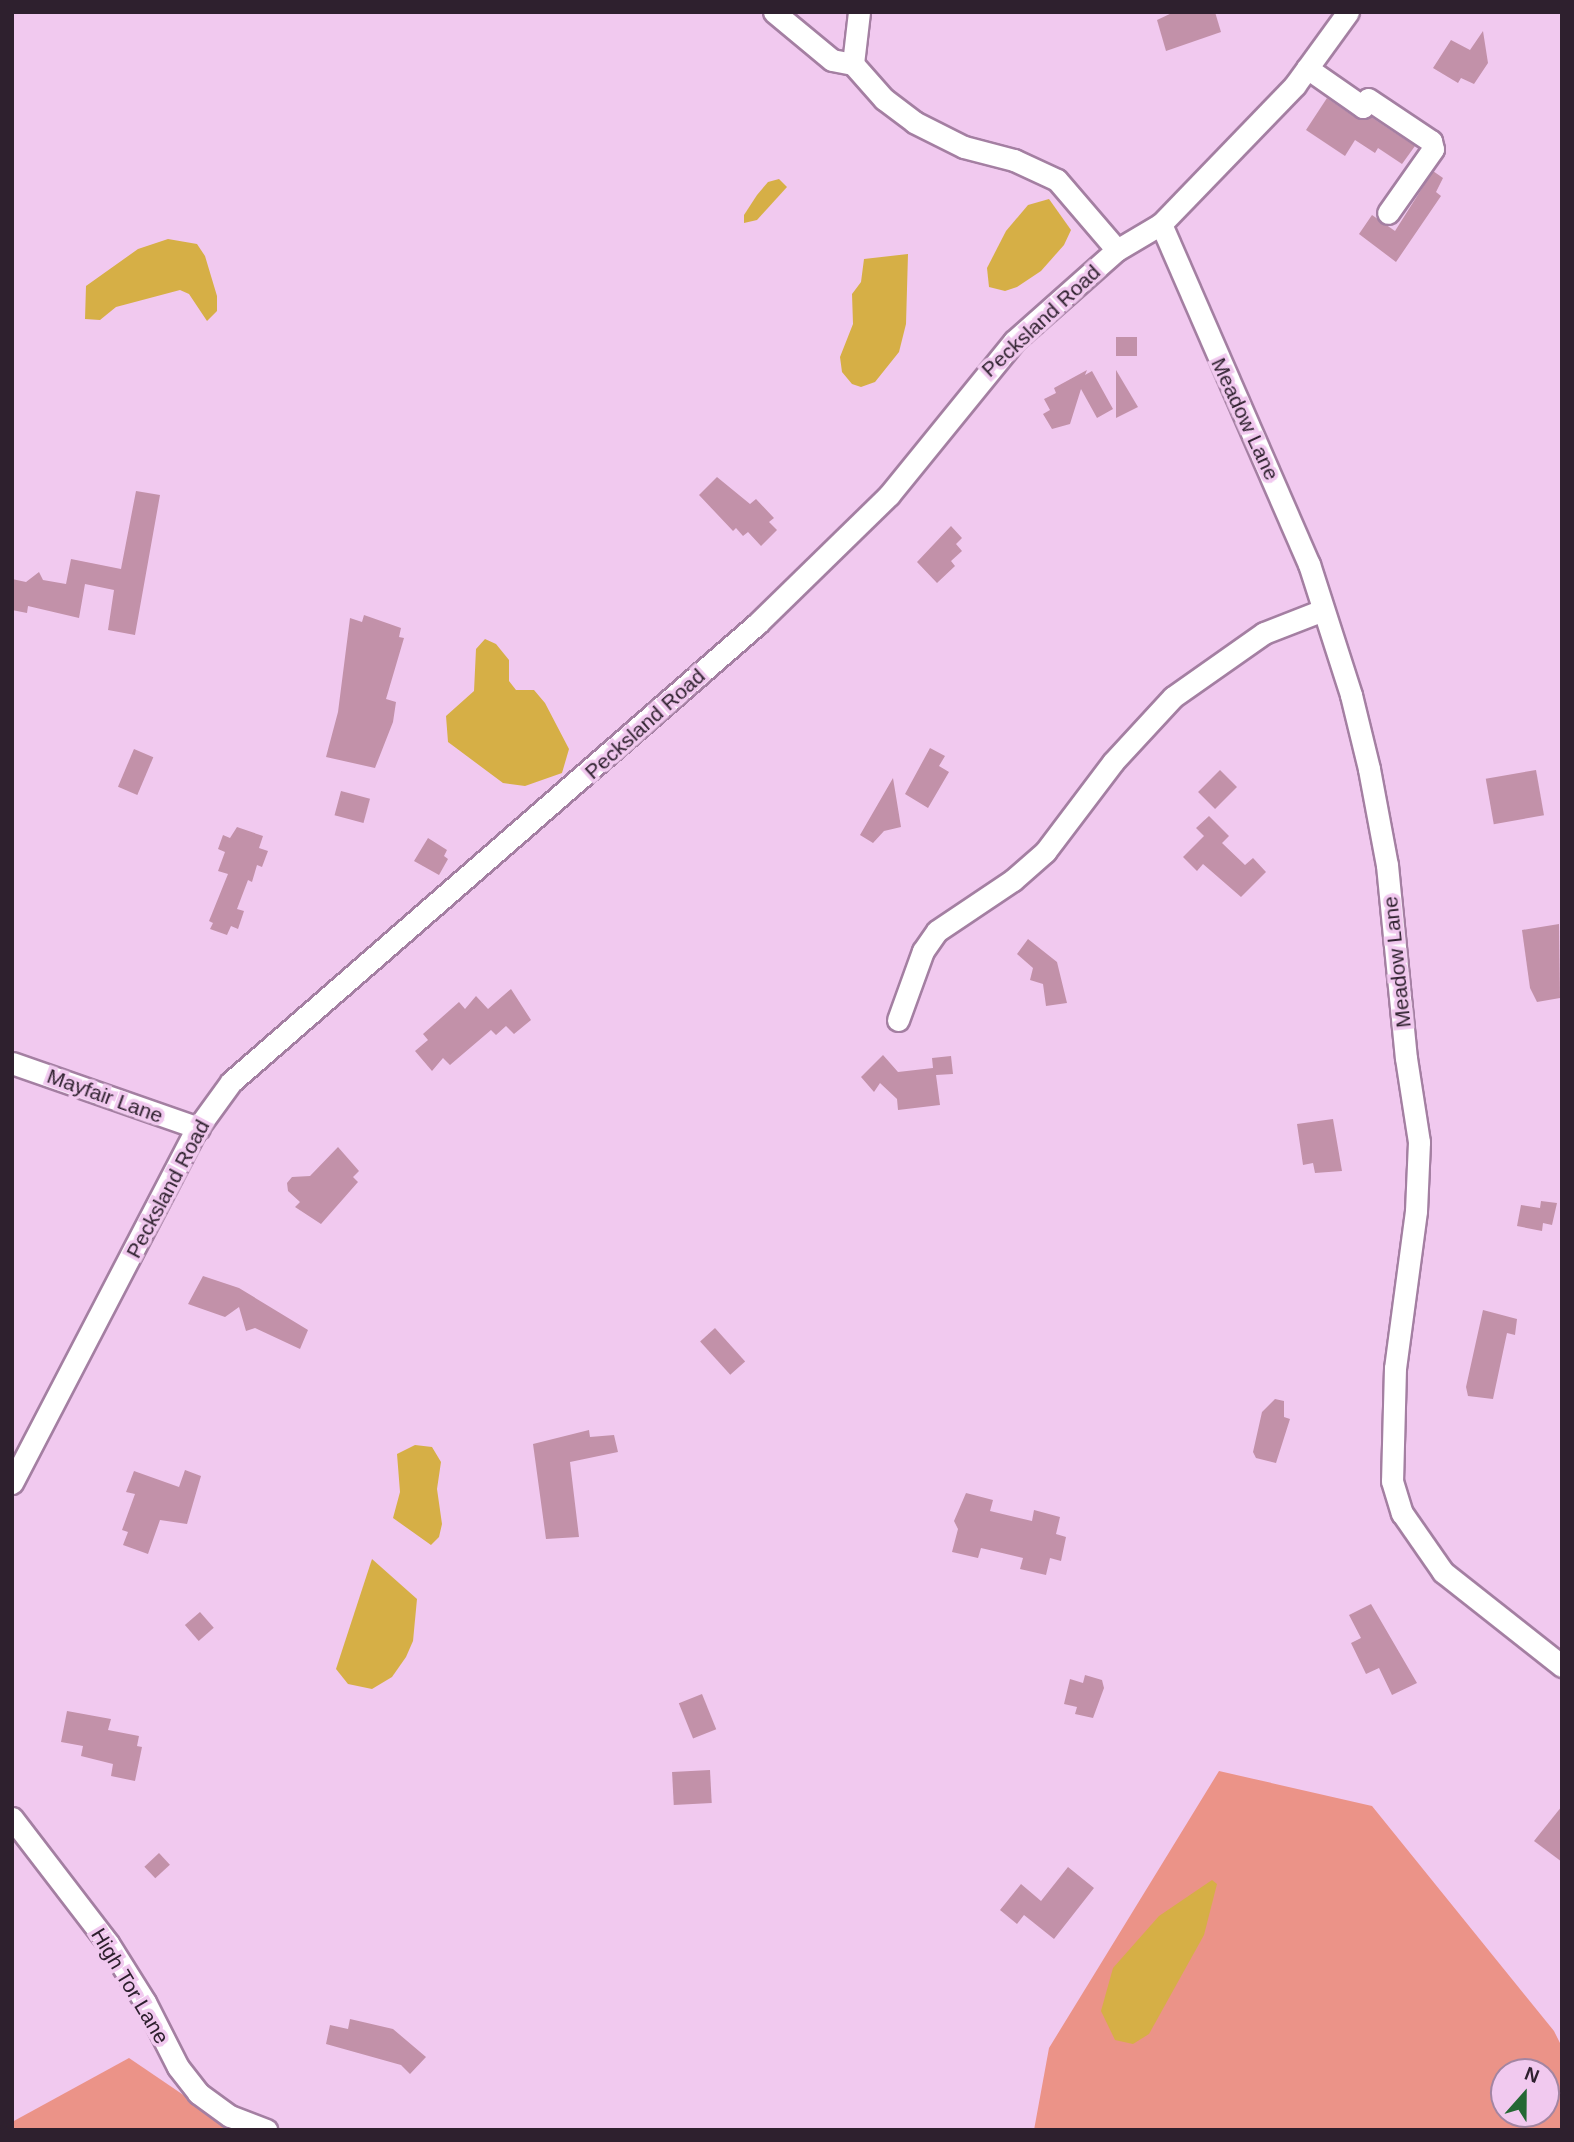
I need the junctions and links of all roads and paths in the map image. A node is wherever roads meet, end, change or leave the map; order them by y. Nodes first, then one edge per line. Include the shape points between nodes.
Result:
1 (774, 12) edge
2 (859, 12) edge
3 (1348, 12) edge
4 (853, 64) junction
5 (1307, 68) junction
6 (1388, 213) dead end
7 (1161, 224) junction
8 (1117, 250) junction
9 (1323, 610) junction
10 (898, 1020) dead end
11 (12, 1063) edge
12 (198, 1128) junction
13 (12, 1483) edge
14 (1562, 1666) edge
15 (12, 1818) edge
16 (267, 2130) edge

1 - 4 street via 832,60
2 - 4 street
3 - 5 street, Pecksland Road
4 - 8 street via 884,99 914,122 964,147 1014,160 1057,180
5 - 6 street via 1363,107 1368,99 1431,141 1433,149
5 - 7 street, Pecksland Road
7 - 8 street, Pecksland Road
7 - 9 street, Meadow Lane via 1219,366 1285,504
8 - 12 street, Pecksland Road via 1014,341 889,495 758,623 512,842 259,1055
9 - 10 street via 1264,633 1173,697 1113,762 1045,852 1013,880 937,931 923,951
9 - 14 street, Meadow Lane via 1352,695 1387,865 1419,1142 1416,1212 1395,1368 1392,1481 1402,1513 1444,1573
11 - 12 street, Mayfair Lane
12 - 13 street, Pecksland Road
15 - 16 street, High Tor Lane via 108,1943 178,2067 198,2093 230,2116

